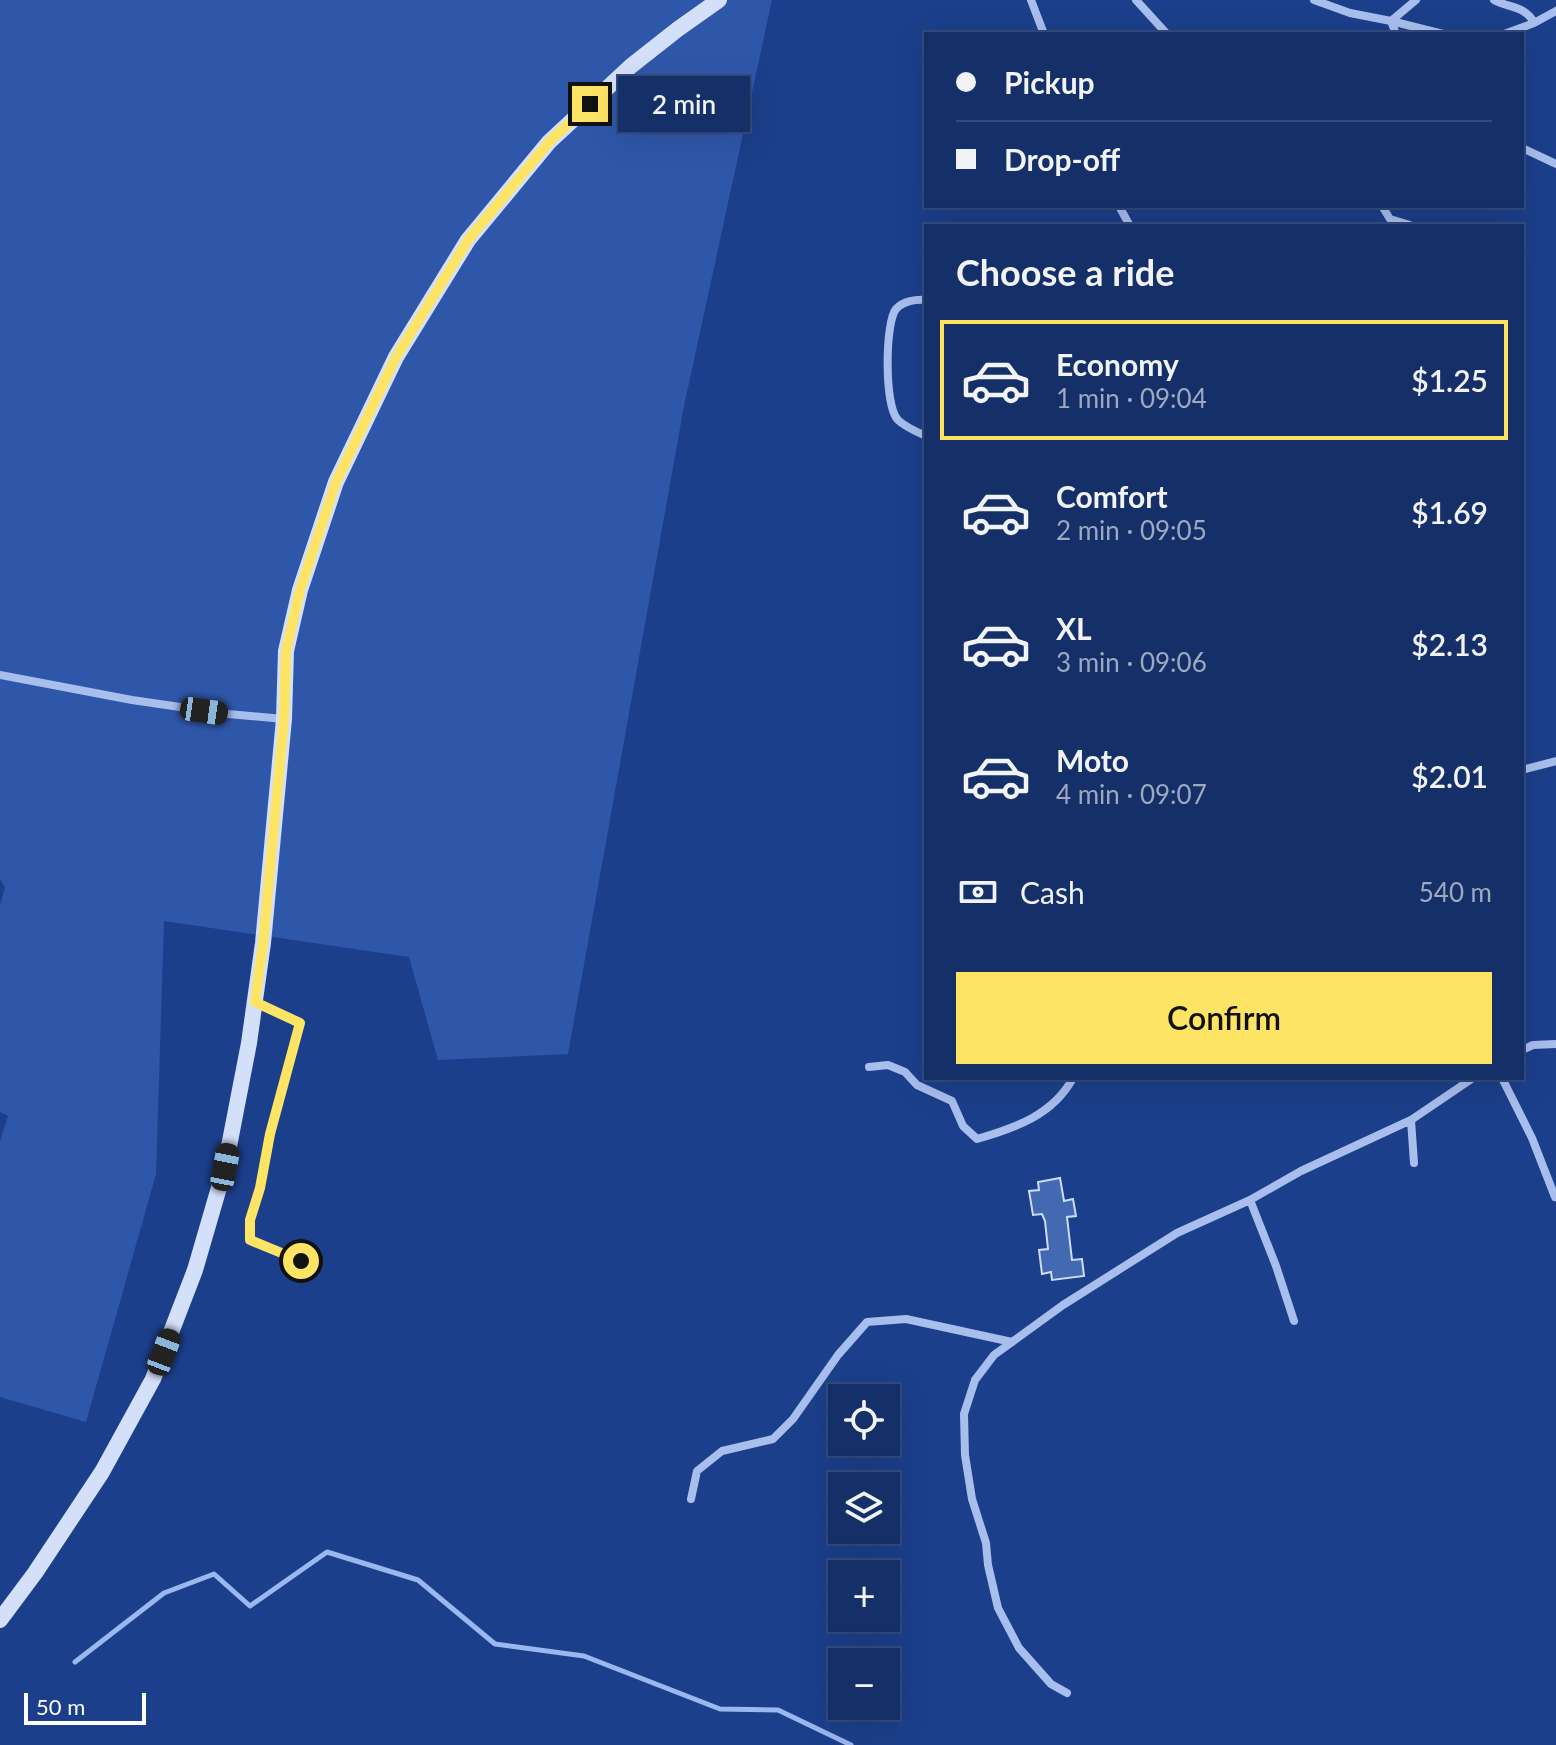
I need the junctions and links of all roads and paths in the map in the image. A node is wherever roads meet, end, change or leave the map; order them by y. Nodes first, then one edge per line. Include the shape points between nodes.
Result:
1 (719, 0) edge
2 (1031, 0) edge
3 (1136, 0) edge
4 (1314, 0) edge
5 (1416, 0) edge
6 (1494, 0) edge
7 (1556, 11) edge
8 (1391, 21) junction
9 (1534, 23) junction
10 (1043, 32) edge
11 (1165, 32) edge
12 (1395, 32) edge
13 (1435, 32) edge
14 (1509, 32) edge
15 (1524, 149) edge
16 (1556, 164) edge
17 (1383, 208) edge
18 (1407, 224) edge
19 (924, 300) edge
20 (924, 435) edge
21 (0, 675) edge
22 (284, 719) junction
23 (1556, 761) edge
24 (1524, 769) edge
25 (255, 1002) junction
26 (1556, 1044) edge
27 (1524, 1049) edge
28 (869, 1067) dead end
29 (1072, 1080) edge
30 (1470, 1080) edge
31 (1503, 1080) edge
32 (1411, 1120) junction
33 (1414, 1163) dead end
34 (1555, 1197) edge
35 (1250, 1200) junction
36 (309, 1265) dead end
37 (1294, 1321) dead end
38 (1012, 1342) junction
39 (691, 1499) dead end
40 (0, 1620) edge
41 (1067, 1693) dead end

1 - 22 main road via 631,66 549,142 468,240 396,357 336,482 300,590 286,651
2 - 10 street
3 - 11 street
4 - 8 street
5 - 8 street
6 - 9 street via 1530,14
7 - 9 street
8 - 12 street
8 - 13 street
9 - 14 street
15 - 16 street
17 - 18 street via 1390,219
19 - 20 street via 905,303 890,322 888,394 898,421
21 - 22 street via 132,700
22 - 25 main road
23 - 24 street
25 - 36 street via 300,1023 250,1220 250,1240
25 - 40 main road via 225,1167 195,1270 153,1379 102,1472
26 - 27 street
28 - 29 street via 888,1065 952,1101 963,1126 977,1139 1035,1117
30 - 32 street
31 - 34 street
32 - 33 street
32 - 35 street
35 - 37 street
35 - 38 street via 1177,1233
38 - 39 street via 906,1319 867,1322 793,1419 773,1439 722,1451 697,1471
38 - 41 street via 975,1380 964,1414 965,1455 998,1608 1019,1648 1051,1684

